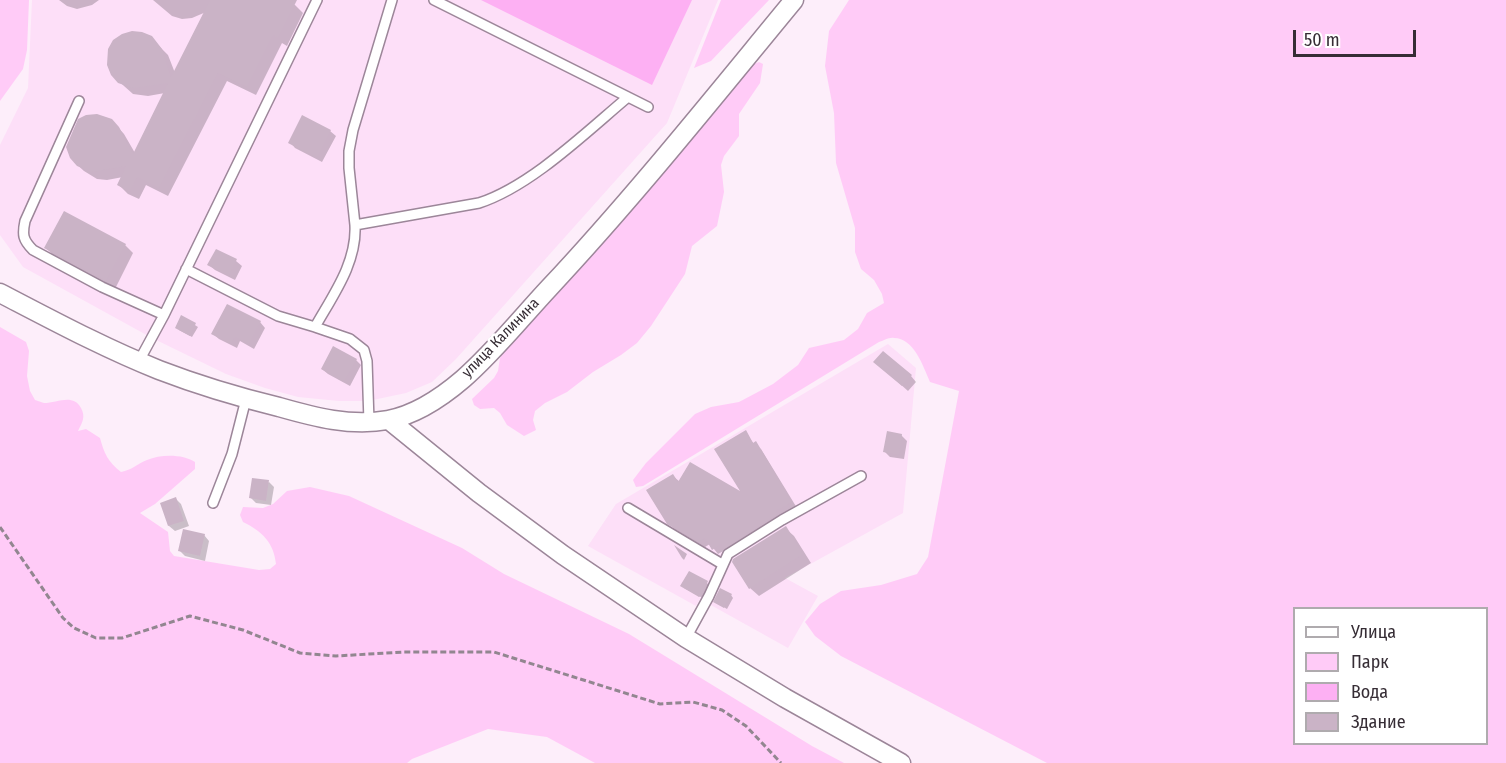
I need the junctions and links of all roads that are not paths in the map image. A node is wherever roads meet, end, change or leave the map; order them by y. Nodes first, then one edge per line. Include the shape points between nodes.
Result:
1 (318, 0) edge
2 (392, 0) edge
3 (434, 0) edge
4 (794, 0) edge
5 (628, 97) junction
6 (79, 100) dead end
7 (648, 108) dead end
8 (356, 225) junction
9 (186, 269) junction
10 (0, 293) edge
11 (164, 315) junction
12 (315, 327) junction
13 (139, 361) junction
14 (246, 399) junction
15 (389, 420) junction
16 (369, 422) junction
17 (861, 476) dead end
18 (213, 503) dead end
19 (628, 508) dead end
20 (722, 564) junction
21 (686, 638) junction
22 (901, 763) edge

1 - 9 lane
2 - 8 lane via 349,151
3 - 5 lane
4 - 15 street, улица Калинина via 649,176 477,366 434,400
5 - 7 lane
5 - 8 lane via 498,197
6 - 11 lane via 25,221 24,242 102,287
8 - 12 lane via 356,241 347,269
9 - 11 lane
9 - 12 lane via 278,316
10 - 13 street, улица Калинина
11 - 13 lane
12 - 16 lane via 350,339 364,350
13 - 14 street, улица Калинина
14 - 16 street, улица Калинина via 331,420
14 - 18 lane via 232,454
15 - 16 street, улица Калинина
15 - 21 street via 529,531
17 - 20 lane via 728,554
19 - 20 lane
20 - 21 lane
21 - 22 street

